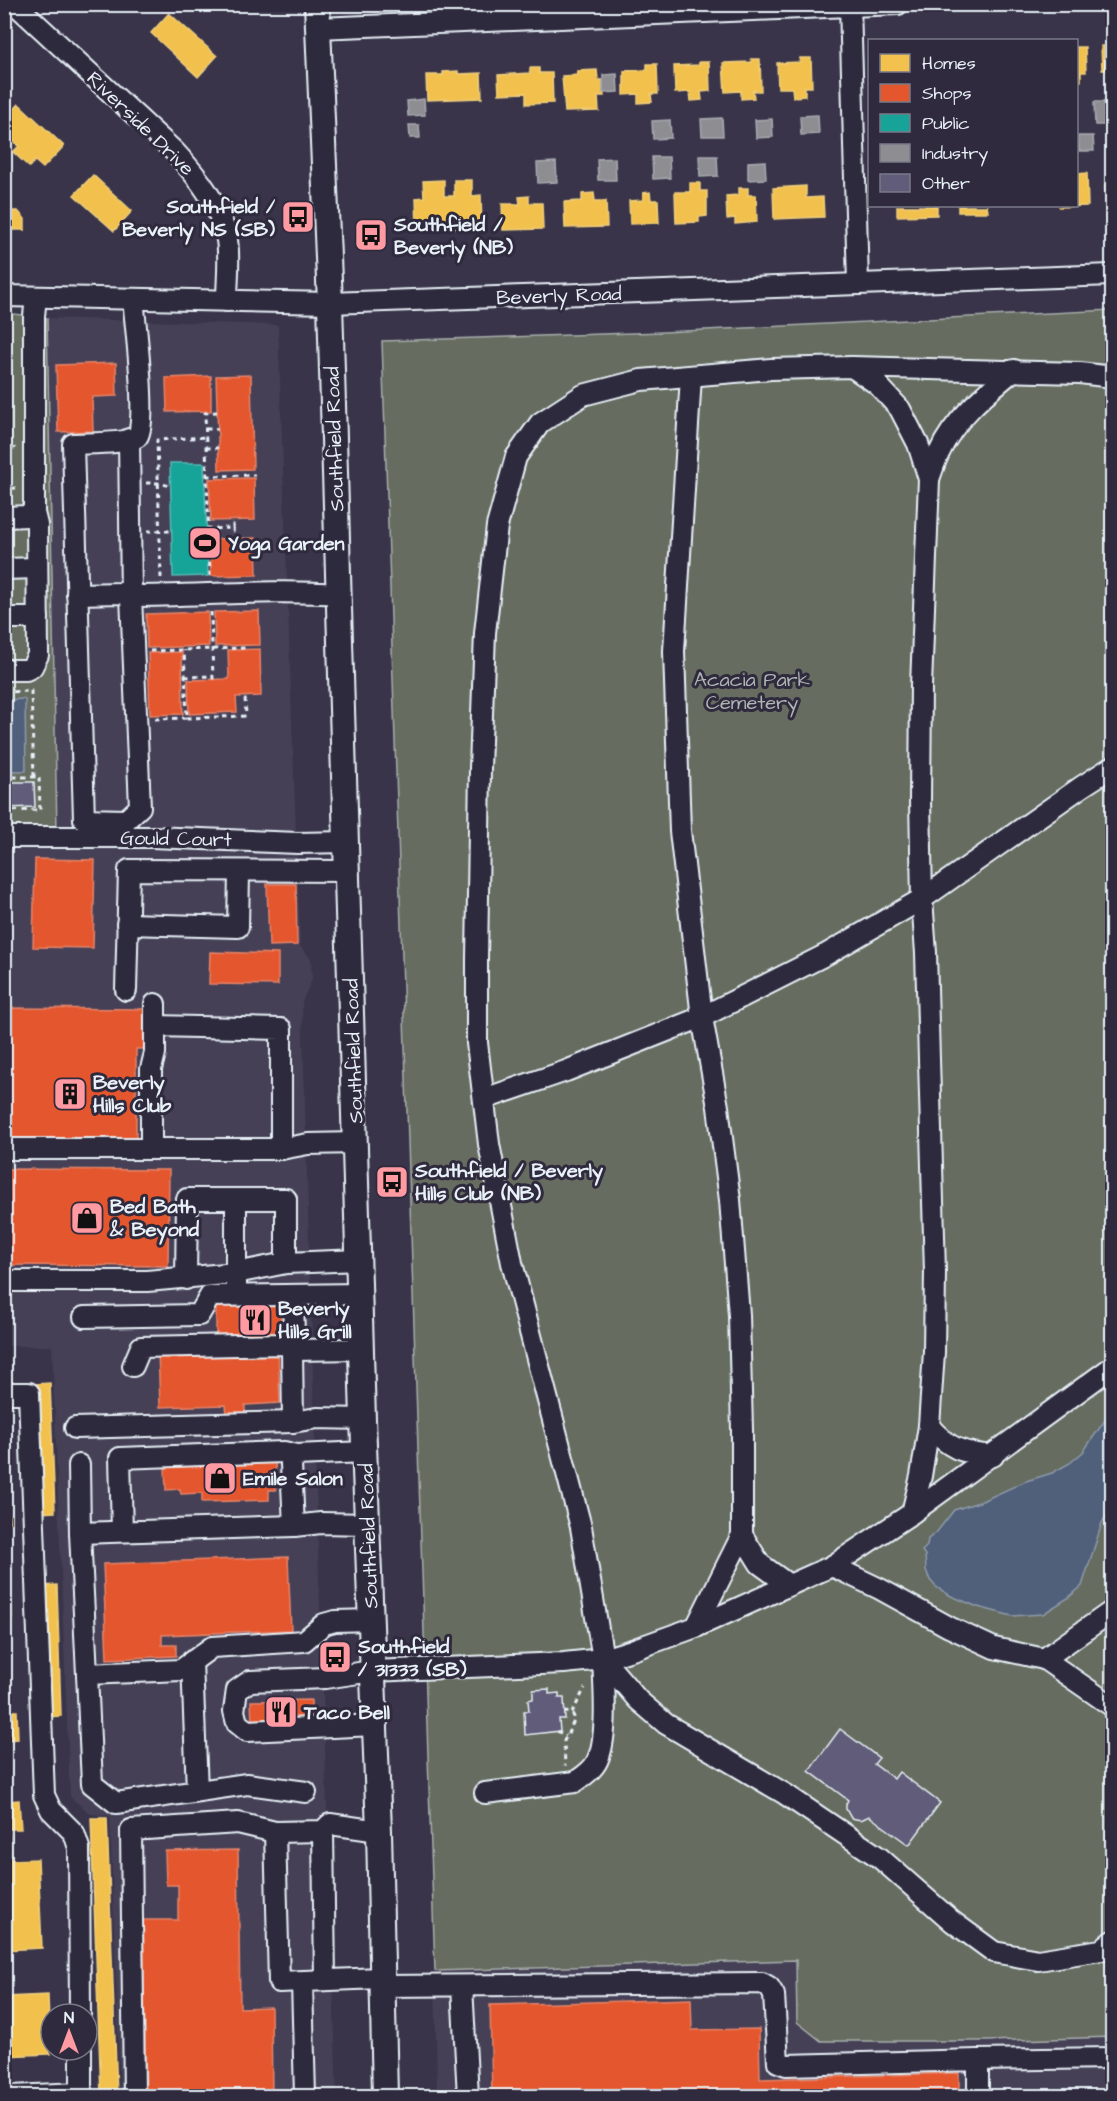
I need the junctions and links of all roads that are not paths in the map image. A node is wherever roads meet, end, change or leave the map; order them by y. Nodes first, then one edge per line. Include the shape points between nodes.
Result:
1 (15, 4) edge
2 (898, 4) edge
3 (850, 5) edge
4 (317, 16) edge
5 (1113, 275) edge
6 (858, 284) junction
7 (4, 296) edge
8 (36, 297) junction
9 (133, 299) junction
10 (227, 301) junction
11 (330, 303) junction
12 (852, 367) junction
13 (1014, 370) junction
14 (691, 376) junction
15 (1113, 377) edge
16 (129, 439) junction
17 (929, 479) junction
18 (34, 513) junction
19 (4, 516) edge
20 (37, 568) junction
21 (4, 569) edge
22 (77, 594) junction
23 (339, 594) junction
24 (131, 596) junction
25 (4, 618) edge
26 (38, 618) junction
27 (4, 670) edge
28 (1113, 767) edge
29 (4, 837) edge
30 (346, 842) junction
31 (348, 871) junction
32 (239, 872) junction
33 (922, 899) junction
34 (128, 924) junction
35 (126, 990) dead end
36 (155, 1004) dead end
37 (702, 1017) junction
38 (155, 1026) junction
39 (484, 1099) junction
40 (356, 1143) junction
41 (4, 1149) edge
42 (151, 1149) junction
43 (281, 1149) junction
44 (236, 1199) junction
45 (359, 1260) junction
46 (286, 1263) junction
47 (236, 1273) junction
48 (186, 1279) junction
49 (4, 1281) edge
50 (293, 1294) junction
51 (360, 1294) junction
52 (236, 1295) junction
53 (84, 1317) dead end
54 (362, 1349) junction
55 (291, 1350) junction
56 (133, 1366) dead end
57 (1113, 1366) edge
58 (4, 1393) edge
59 (363, 1419) junction
60 (293, 1422) junction
61 (929, 1426) junction
62 (75, 1428) dead end
63 (365, 1452) junction
64 (296, 1455) junction
65 (993, 1456) junction
66 (79, 1465) dead end
67 (912, 1513) junction
68 (368, 1524) junction
69 (294, 1526) junction
70 (122, 1531) junction
71 (80, 1533) junction
72 (742, 1535) junction
73 (832, 1566) junction
74 (789, 1585) junction
75 (1113, 1611) edge
76 (372, 1620) junction
77 (696, 1627) junction
78 (603, 1659) junction
79 (1044, 1659) junction
80 (192, 1661) junction
81 (372, 1671) junction
82 (87, 1674) junction
83 (1113, 1706) edge
84 (375, 1725) junction
85 (197, 1791) junction
86 (306, 1792) dead end
87 (485, 1793) dead end
88 (323, 1831) junction
89 (379, 1831) junction
90 (275, 1832) junction
91 (1113, 1941) edge
92 (325, 1980) junction
93 (302, 1982) junction
94 (381, 1982) junction
95 (462, 1986) junction
96 (80, 2002) edge
97 (1113, 2058) edge
98 (978, 2060) junction
99 (81, 2062) edge
100 (11, 2097) edge
101 (134, 2097) edge
102 (305, 2097) edge
103 (385, 2097) edge
104 (468, 2097) edge
105 (978, 2097) edge

1 - 10 street, Riverside Drive via 199,178 211,198 226,240
2 - 3 street
3 - 4 street
3 - 6 street
4 - 11 main road, Southfield Road
5 - 6 street, Beverly Road
6 - 11 street, Beverly Road
7 - 8 street, Beverly Road
8 - 9 street, Beverly Road
8 - 18 street
9 - 10 street, Beverly Road
9 - 16 street via 142,412 141,431
10 - 11 street, Beverly Road
11 - 23 main road, Southfield Road
12 - 13 street
12 - 14 street
12 - 17 street via 877,384 900,409 918,444
13 - 15 street
13 - 17 street via 986,392 959,422 939,451
14 - 37 street via 674,651 680,831
14 - 39 street via 641,380 584,395 540,423 516,457 497,526 485,633 477,959 477,1043
16 - 22 street via 73,444
16 - 24 street
17 - 33 street via 920,731
18 - 19 street
18 - 20 street
20 - 21 street
20 - 26 street
22 - 24 street
22 - 24 street via 84,819 126,820 140,807
23 - 24 street via 292,591
23 - 30 main road, Southfield Road
25 - 26 street
26 - 27 street via 38,655 32,668
28 - 33 street
29 - 30 street, Gould Court
30 - 31 main road, Southfield Road
31 - 32 street
31 - 40 main road, Southfield Road
32 - 34 street via 129,870
32 - 34 street via 238,927
33 - 37 street via 827,954
33 - 61 street via 934,1272
34 - 35 street
36 - 38 street
37 - 39 street
37 - 72 street via 730,1200 739,1315
38 - 42 street
38 - 43 street via 281,1029
39 - 78 street via 512,1263 581,1527
40 - 43 street
40 - 45 main road, Southfield Road
41 - 42 street
42 - 43 street
44 - 46 street via 286,1199
44 - 47 street
44 - 48 street via 187,1199
45 - 46 street
45 - 51 main road, Southfield Road
46 - 47 street
47 - 48 street
47 - 52 street
48 - 49 street
50 - 51 street
50 - 52 street
50 - 55 street
51 - 54 main road, Southfield Road
52 - 53 street via 210,1296 199,1315
54 - 55 street
54 - 59 main road, Southfield Road
55 - 56 street via 285,1344 141,1347
55 - 60 street
57 - 65 street
58 - 96 street via 30,1393 44,1795 51,1810 74,1833 79,1848
59 - 60 street
59 - 63 main road, Southfield Road
60 - 62 street
61 - 65 street via 943,1442 970,1454
61 - 67 street
63 - 64 street
63 - 68 main road, Southfield Road
64 - 69 street via 291,1464
64 - 70 street via 284,1452 120,1458
65 - 67 street
66 - 71 street
67 - 73 street
68 - 69 street
68 - 76 main road, Southfield Road
69 - 70 street
70 - 71 street
71 - 82 street
72 - 74 street via 760,1564
72 - 77 street
73 - 74 street
73 - 79 street via 994,1648
74 - 77 street
75 - 79 street
76 - 80 street via 324,1624 304,1641 212,1647
76 - 81 main road, Southfield Road
77 - 78 street
78 - 81 street
78 - 87 street via 605,1700 600,1752 586,1775 574,1782
78 - 91 street via 638,1700 666,1724 785,1794 880,1858 994,1952 1038,1960 1101,1950
79 - 83 street
80 - 82 street via 182,1670
80 - 85 street
81 - 84 main road, Southfield Road
81 - 84 street via 325,1678 249,1681 237,1690 234,1711 237,1723 247,1731
82 - 85 street via 92,1784 116,1803
84 - 89 main road, Southfield Road
85 - 86 street via 247,1785
88 - 89 street via 330,1824
88 - 90 street
88 - 92 street
89 - 94 main road, Southfield Road
90 - 93 street via 279,1982
90 - 101 street via 238,1823 131,1830
92 - 93 street
92 - 94 street
93 - 102 street
94 - 95 street
94 - 103 main road, Southfield Road
95 - 98 street via 762,1983 774,1995 776,2053 778,2061 786,2065
95 - 104 street
97 - 98 street
98 - 105 street
99 - 100 street via 81,2093

